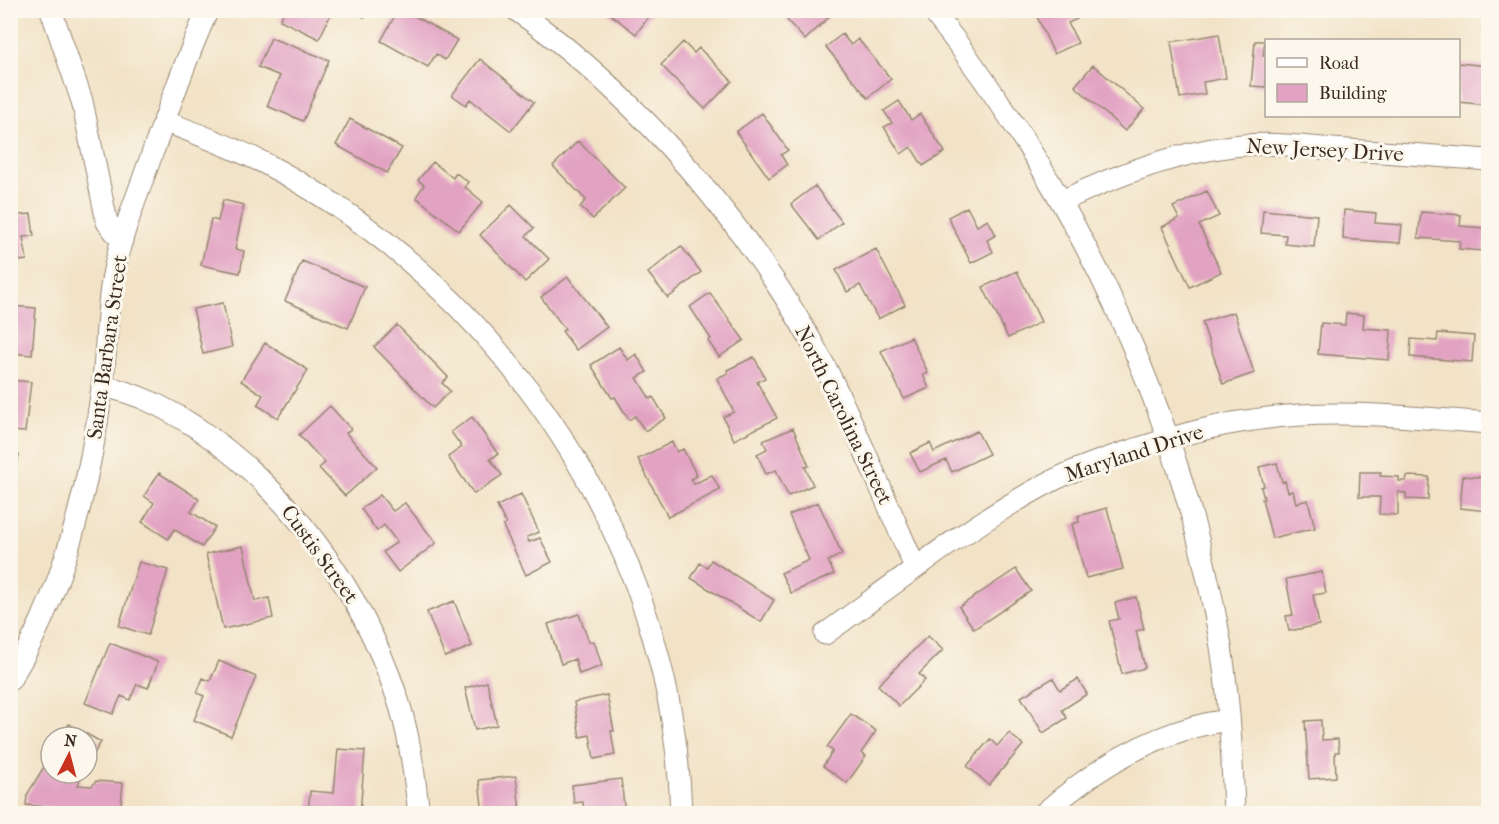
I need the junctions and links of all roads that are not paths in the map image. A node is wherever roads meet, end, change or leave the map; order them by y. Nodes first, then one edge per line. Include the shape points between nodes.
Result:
1 (51, 10) edge
2 (208, 10) edge
3 (516, 10) edge
4 (932, 10) edge
5 (164, 122) junction
6 (1488, 160) edge
7 (1062, 201) junction
8 (122, 241) junction
9 (102, 386) junction
10 (1488, 423) edge
11 (1168, 439) junction
12 (915, 567) junction
13 (825, 634) dead end
14 (10, 680) edge
15 (1229, 720) junction
16 (419, 813) edge
17 (681, 813) edge
18 (1042, 813) edge
19 (1234, 813) edge

1 - 8 street, Santa Barbara Street via 82,101 107,222
2 - 5 street
3 - 12 street, North Carolina Street via 592,71 654,132 692,171 757,257 828,373
4 - 7 street via 983,78
5 - 8 street
5 - 17 street via 270,166 374,232 473,321 534,395 596,497 646,614 670,701
6 - 7 street, New Jersey Drive via 1233,146 1141,168
7 - 11 street via 1136,355
8 - 9 street, Santa Barbara Street via 110,292
9 - 14 street, Santa Barbara Street via 92,451 64,560 40,622
9 - 16 street, Custis Street via 125,390 163,407 231,453 272,490 323,553 363,616 391,680 408,741
10 - 11 street, Maryland Drive via 1375,415 1288,416 1225,424
11 - 12 street, Maryland Drive via 1096,462 1047,484
11 - 15 street via 1204,562
12 - 13 street, Maryland Drive
15 - 18 street via 1166,735 1140,747 1086,779
15 - 19 street

